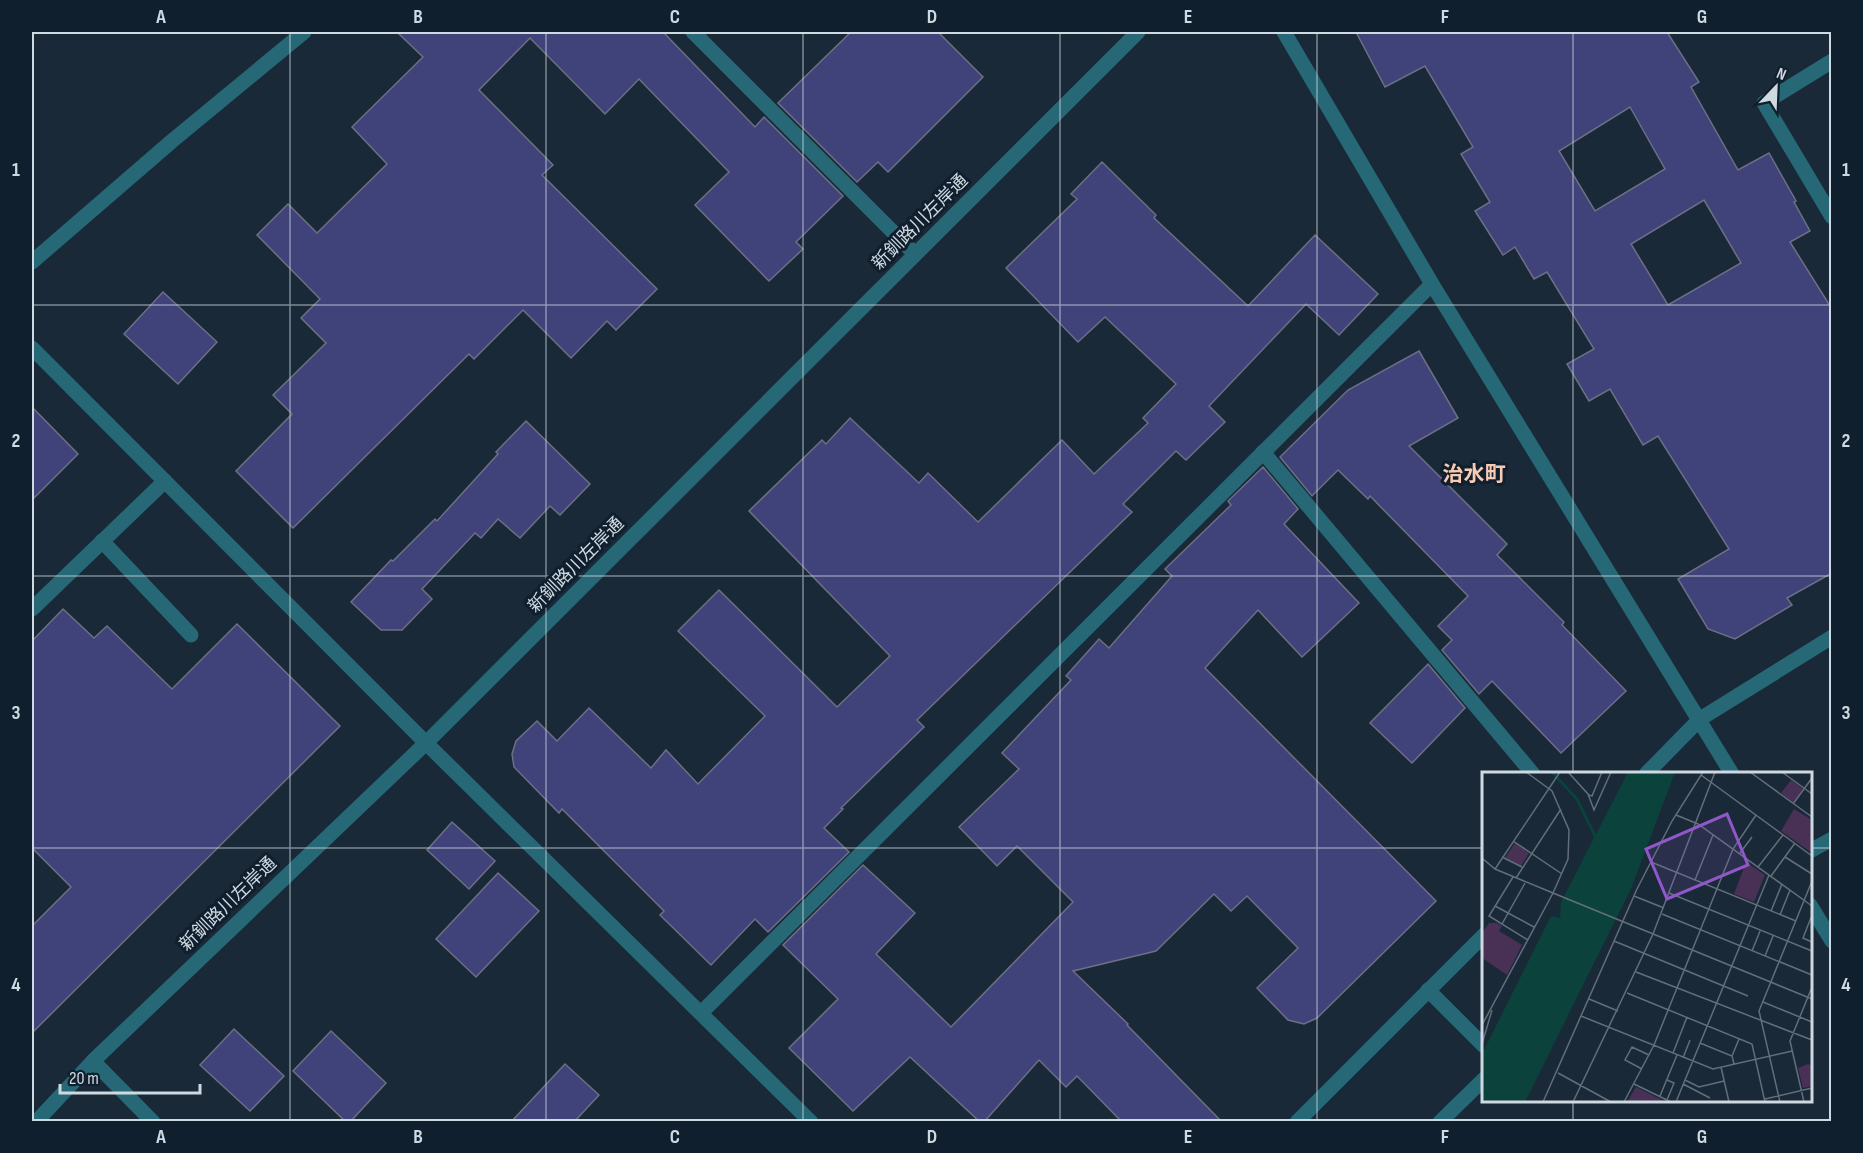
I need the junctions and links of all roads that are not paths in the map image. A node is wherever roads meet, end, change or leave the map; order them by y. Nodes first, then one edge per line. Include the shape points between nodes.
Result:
1 (304, 32) edge
2 (693, 32) edge
3 (1138, 32) edge
4 (1284, 32) edge
5 (1832, 61) edge
6 (1832, 217) edge
7 (915, 254) junction
8 (32, 262) edge
9 (1432, 284) junction
10 (32, 348) edge
11 (1263, 452) junction
12 (165, 481) junction
13 (102, 541) junction
14 (32, 609) edge
15 (191, 635) dead end
16 (1832, 637) edge
17 (1700, 719) junction
18 (426, 743) junction
19 (1531, 772) edge
20 (1648, 772) edge
21 (1731, 772) edge
22 (1832, 839) edge
23 (1812, 849) edge
24 (1812, 908) edge
25 (1482, 937) edge
26 (1832, 941) edge
27 (1428, 990) junction
28 (701, 1013) junction
29 (1482, 1044) edge
30 (93, 1061) junction
31 (1482, 1081) edge
32 (36, 1122) edge
33 (153, 1122) edge
34 (811, 1122) edge
35 (1297, 1122) edge
36 (1440, 1122) edge

1 - 8 street
2 - 7 street
3 - 7 street, 新釧路川左岸通
4 - 9 street
5 - 6 street via 1764,103
7 - 18 street, 新釧路川左岸通
9 - 11 street
9 - 17 street
10 - 12 street
11 - 19 street
11 - 28 street
12 - 13 street
12 - 18 street
13 - 14 street
13 - 15 street
16 - 17 street
17 - 20 street
17 - 21 street
18 - 28 street
18 - 30 street, 新釧路川左岸通
22 - 23 street
24 - 26 street
25 - 27 street
27 - 29 street
27 - 35 street
28 - 34 street
30 - 32 street, 新釧路川左岸通
30 - 33 street
31 - 36 street

